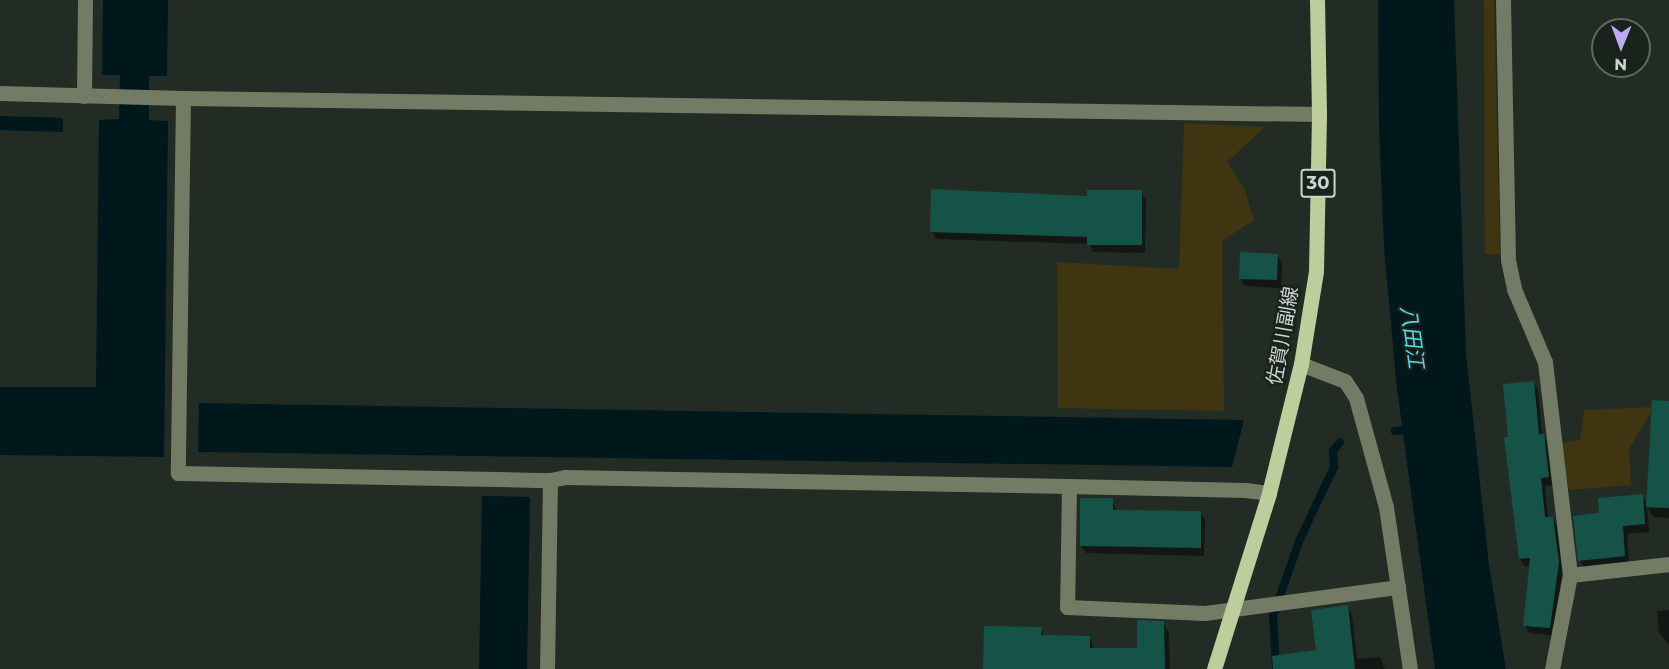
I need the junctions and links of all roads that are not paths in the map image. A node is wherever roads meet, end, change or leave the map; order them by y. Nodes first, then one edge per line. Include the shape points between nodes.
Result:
1 (85, 0) edge
2 (1317, 0) edge
3 (1503, 0) edge
4 (0, 93) edge
5 (84, 96) junction
6 (183, 98) junction
7 (1319, 114) junction
8 (1302, 364) junction
9 (550, 480) junction
10 (1069, 486) junction
11 (1269, 493) junction
12 (1669, 564) edge
13 (1570, 575) junction
14 (1398, 587) junction
15 (1233, 609) junction
16 (547, 669) edge
17 (1214, 669) edge
18 (1410, 669) edge
19 (1552, 669) edge

1 - 5 street
2 - 7 main road, 佐賀川副線 / 30
3 - 13 street via 1508,260 1514,289 1545,362
4 - 5 street
5 - 6 street
6 - 7 street
6 - 9 street via 178,473
7 - 8 main road, 佐賀川副線 / 30 via 1316,271
8 - 11 main road, 佐賀川副線 / 30
8 - 14 street via 1345,381 1356,398 1386,507
9 - 10 street via 565,477
9 - 16 street
10 - 11 street via 1245,489
10 - 15 street via 1066,607 1205,612
11 - 15 main road, 佐賀川副線 / 30
12 - 13 street
13 - 19 street
14 - 15 street
14 - 18 street
15 - 17 main road, 佐賀川副線 / 30

